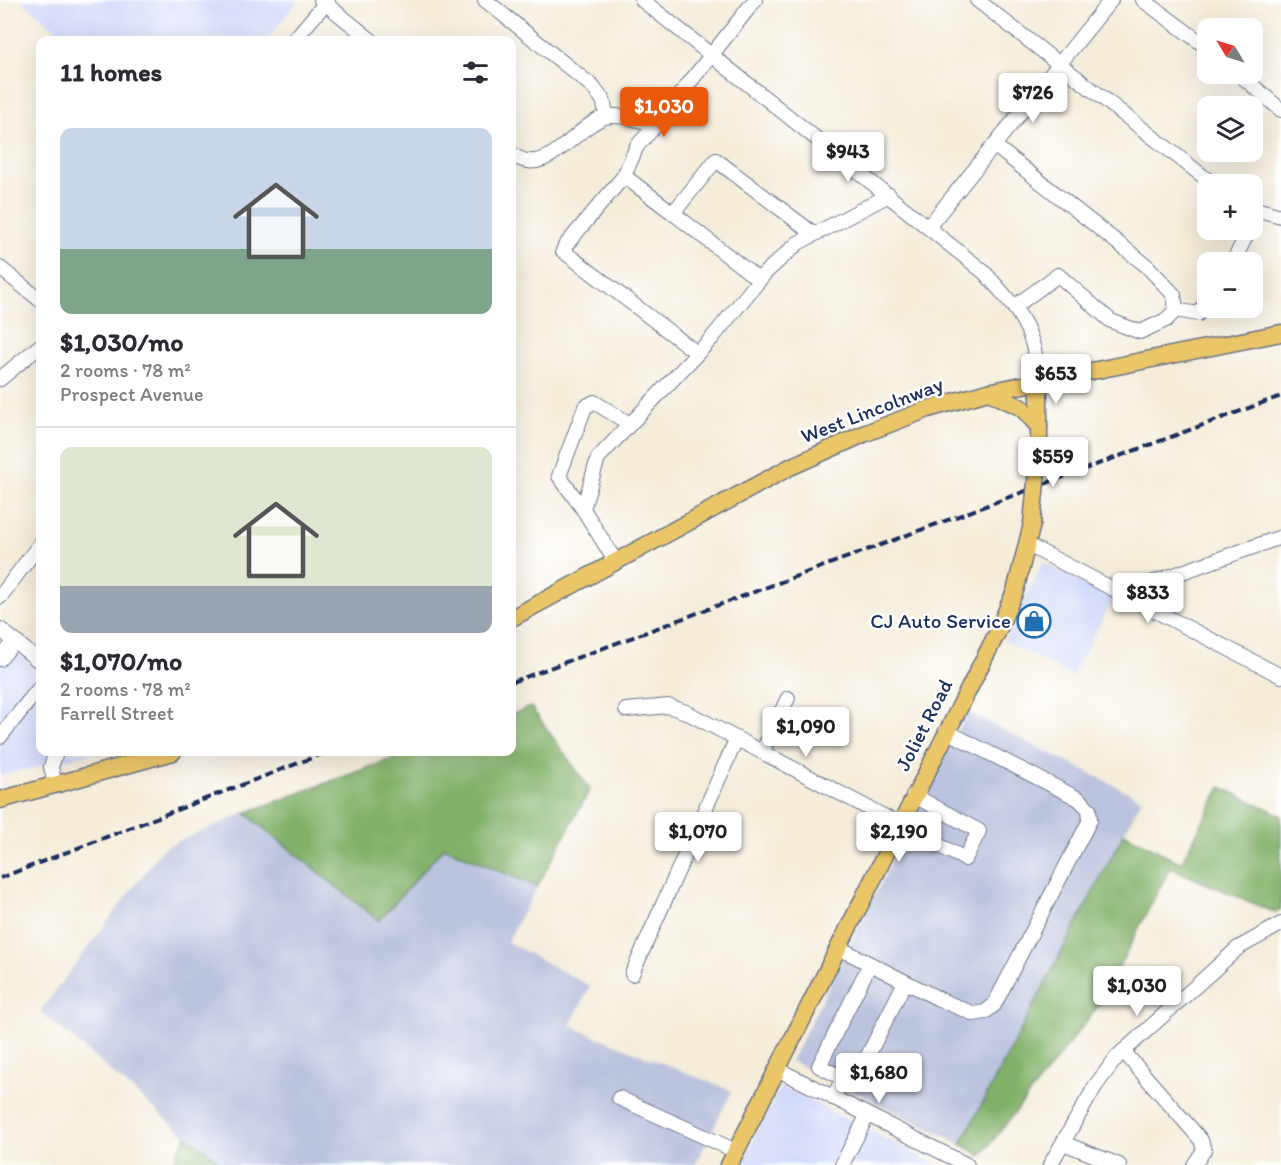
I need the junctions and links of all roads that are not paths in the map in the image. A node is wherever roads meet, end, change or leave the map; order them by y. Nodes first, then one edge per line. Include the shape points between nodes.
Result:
1 (485, 0) edge
2 (642, 0) edge
3 (755, 0) edge
4 (977, 0) edge
5 (1111, 0) edge
6 (1143, 0) edge
7 (325, 1) edge
8 (297, 36) edge
9 (366, 36) edge
10 (1197, 40) edge
11 (711, 55) junction
12 (1061, 65) junction
13 (1251, 84) edge
14 (1281, 110) edge
15 (607, 116) junction
16 (656, 125) junction
17 (995, 146) junction
18 (516, 155) edge
19 (1200, 174) edge
20 (624, 176) junction
21 (889, 195) junction
22 (673, 213) junction
23 (1263, 214) edge
24 (1281, 216) edge
25 (929, 226) junction
26 (814, 234) junction
27 (0, 268) edge
28 (759, 280) junction
29 (36, 297) edge
30 (1014, 307) junction
31 (1176, 310) junction
32 (1197, 314) edge
33 (1281, 333) edge
34 (36, 349) edge
35 (697, 353) junction
36 (0, 379) edge
37 (1039, 382) junction
38 (988, 392) junction
39 (630, 424) junction
40 (1039, 427) junction
41 (583, 509) junction
42 (1281, 537) edge
43 (1028, 545) junction
44 (36, 549) edge
45 (616, 562) junction
46 (1124, 593) junction
47 (0, 597) edge
48 (516, 616) edge
49 (0, 629) edge
50 (15, 641) junction
51 (0, 659) edge
52 (36, 659) edge
53 (1281, 676) edge
54 (36, 692) edge
55 (788, 698) dead end
56 (626, 710) dead end
57 (946, 731) junction
58 (0, 737) edge
59 (736, 740) junction
60 (762, 752) junction
61 (55, 756) edge
62 (151, 756) edge
63 (55, 785) junction
64 (913, 795) junction
65 (0, 800) edge
66 (899, 824) junction
67 (1281, 924) edge
68 (839, 948) junction
69 (870, 964) junction
70 (632, 974) dead end
71 (905, 982) junction
72 (1123, 1051) junction
73 (779, 1070) junction
74 (843, 1078) junction
75 (619, 1098) dead end
76 (833, 1098) junction
77 (867, 1116) junction
78 (1063, 1143) junction
79 (733, 1161) edge
80 (842, 1165) edge
81 (967, 1165) edge
82 (1050, 1165) edge
83 (1119, 1165) edge
84 (1194, 1165) edge

1 - 15 street via 592,86 603,100
2 - 11 street
3 - 11 street
4 - 12 street
5 - 12 street
6 - 10 street
7 - 8 street
7 - 9 street
11 - 16 street
11 - 21 street
12 - 17 street
12 - 19 street
13 - 14 street
15 - 16 street
15 - 18 street via 586,125 557,153 540,160
16 - 20 street via 637,146
17 - 25 street
17 - 31 street via 1147,266 1174,295
20 - 22 street
20 - 35 street via 563,251
21 - 25 street
21 - 26 street
22 - 26 street via 716,160
22 - 28 street
23 - 24 street
25 - 30 street via 984,272
26 - 28 street via 798,243
27 - 29 street
28 - 35 street
30 - 31 street via 1058,275 1110,321 1133,330 1154,327
30 - 37 street via 1025,320 1037,351
31 - 32 street
33 - 37 main road, West Lincolnway
34 - 36 street
35 - 39 street
37 - 38 main road, West Lincolnway
37 - 40 main road, Joliet Road
38 - 40 main road via 1022,408
38 - 45 main road, West Lincolnway via 928,409 790,467
39 - 41 street via 598,458
39 - 41 street via 600,404 587,403 559,476
40 - 43 main road, Joliet Road, bridge
41 - 45 street
42 - 46 street
43 - 46 street
43 - 57 main road, Joliet Road via 1015,591 996,635
44 - 47 street
45 - 48 main road, West Lincolnway
46 - 53 street
49 - 50 street
50 - 51 street
50 - 52 street
54 - 58 street
55 - 60 street
56 - 59 street via 668,706 686,711
57 - 64 main road, Joliet Road
57 - 71 street via 1079,799 1089,809 1090,820 994,1005 974,1014
59 - 60 street
59 - 70 street
60 - 66 street
61 - 63 street via 51,767
62 - 63 main road
63 - 65 main road
64 - 66 main road, Joliet Road
64 - 66 street via 979,831 965,859
66 - 68 main road, Joliet Road
67 - 72 street via 1239,948
68 - 69 street
68 - 73 main road, Joliet Road
69 - 71 street
69 - 74 street via 819,1066
71 - 74 street via 854,1083
72 - 78 street via 1096,1085
72 - 84 street via 1201,1140 1204,1150
73 - 76 street
73 - 79 main road, Joliet Road
74 - 76 street
75 - 79 street
76 - 77 street
77 - 80 street
77 - 81 street
78 - 82 street
78 - 83 street

